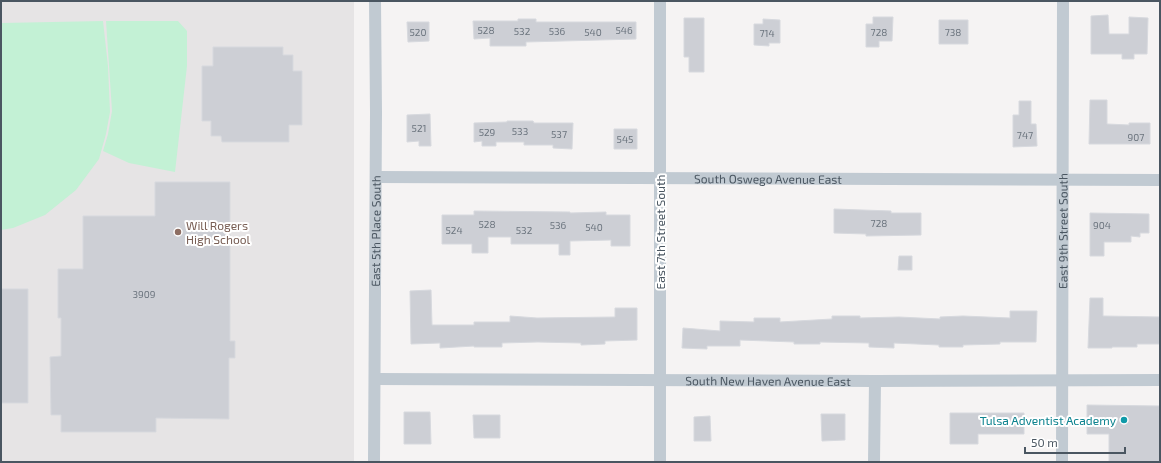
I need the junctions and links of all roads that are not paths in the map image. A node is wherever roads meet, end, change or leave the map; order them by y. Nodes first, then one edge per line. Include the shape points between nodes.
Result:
1 (375, 1) edge
2 (660, 1) edge
3 (1063, 1) edge
4 (376, 177) junction
5 (661, 178) junction
6 (1062, 179) junction
7 (1160, 180) edge
8 (375, 379) junction
9 (659, 379) junction
10 (1062, 380) junction
11 (1160, 380) edge
12 (875, 381) junction
13 (374, 462) edge
14 (660, 462) edge
15 (874, 462) edge
16 (1062, 462) edge

1 - 4 street, East 5th Place South
2 - 5 street, East 7th Street South
3 - 6 street, East 9th Street South
4 - 5 street, South Oswego Avenue East
4 - 8 street, East 5th Place South
5 - 6 street, South Oswego Avenue East
5 - 9 street, East 7th Street South
6 - 7 street, South Oswego Avenue East
6 - 10 street, East 9th Street South
8 - 9 street, South New Haven Avenue East
8 - 13 street, East 5th Place South
9 - 12 street, South New Haven Avenue East
9 - 14 street, East 7th Street South
10 - 11 street, South New Haven Avenue East
10 - 12 street, South New Haven Avenue East
10 - 16 street, East 9th Street South
12 - 15 street

